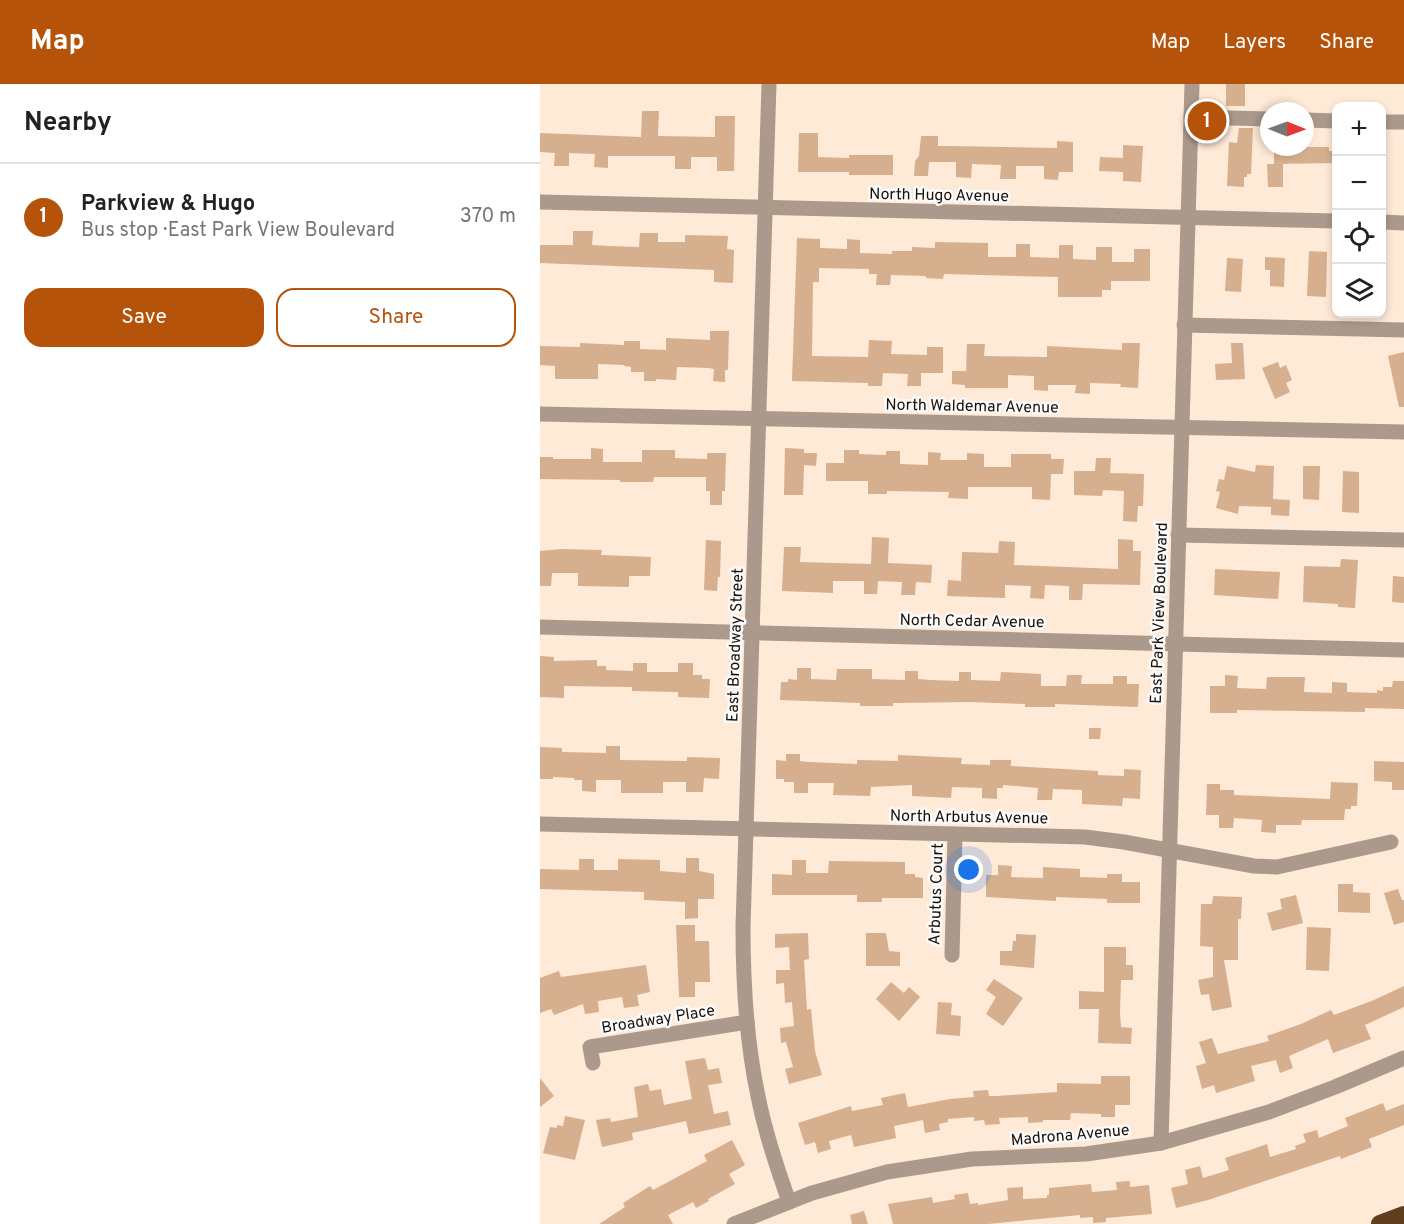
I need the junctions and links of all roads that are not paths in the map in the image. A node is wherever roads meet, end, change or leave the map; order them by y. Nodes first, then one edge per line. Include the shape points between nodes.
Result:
1 (769, 84) edge
2 (1192, 84) edge
3 (1191, 117) junction
4 (1260, 119) edge
5 (1314, 120) edge
6 (1332, 121) edge
7 (1386, 122) edge
8 (1404, 122) edge
9 (540, 202) edge
10 (766, 208) junction
11 (1188, 218) junction
12 (1332, 221) edge
13 (1386, 222) edge
14 (1404, 223) edge
15 (1184, 325) junction
16 (1404, 330) edge
17 (540, 414) edge
18 (759, 418) junction
19 (1181, 428) junction
20 (1404, 432) edge
21 (1178, 535) junction
22 (1404, 540) edge
23 (540, 627) edge
24 (753, 633) junction
25 (1174, 643) junction
26 (1404, 650) edge
27 (540, 824) edge
28 (747, 829) junction
29 (955, 834) junction
30 (1391, 842) dead end
31 (1169, 851) junction
32 (952, 955) dead end
33 (747, 1022) junction
34 (1404, 1058) edge
35 (593, 1063) dead end
36 (1161, 1143) junction
37 (789, 1202) junction
38 (1404, 1215) edge
39 (734, 1224) edge
40 (1380, 1224) edge

1 - 10 street, East Broadway Street
2 - 3 street, East Park View Boulevard
3 - 4 street
3 - 11 street, East Park View Boulevard
5 - 6 street
7 - 8 street
9 - 10 street, North Hugo Avenue
10 - 11 street, North Hugo Avenue
10 - 18 street, East Broadway Street
11 - 12 street, North Hugo Avenue
11 - 15 street, East Park View Boulevard
13 - 14 street
15 - 16 street
15 - 19 street, East Park View Boulevard
17 - 18 street, North Waldemar Avenue
18 - 19 street, North Waldemar Avenue
18 - 24 street, East Broadway Street
19 - 20 street, North Waldemar Avenue
19 - 21 street, East Park View Boulevard
21 - 22 street
21 - 25 street, East Park View Boulevard
23 - 24 street, North Cedar Avenue
24 - 25 street, North Cedar Avenue
24 - 28 street, East Broadway Street
25 - 26 street, North Cedar Avenue
25 - 31 street, East Park View Boulevard
27 - 28 street, North Arbutus Avenue
28 - 29 street, North Arbutus Avenue
28 - 33 street, East Broadway Street via 743,927
29 - 31 street, North Arbutus Avenue via 1085,837
29 - 32 street, Arbutus Court
30 - 31 street, North Arbutus Avenue via 1277,867
31 - 36 street, East Park View Boulevard
33 - 35 street, Broadway Place via 590,1047
33 - 37 street, East Broadway Street via 768,1139
34 - 36 street, Madrona Avenue via 1269,1112
36 - 37 street, Madrona Avenue via 1086,1154 938,1163 887,1172
37 - 39 street, Madrona Avenue
38 - 40 highway

